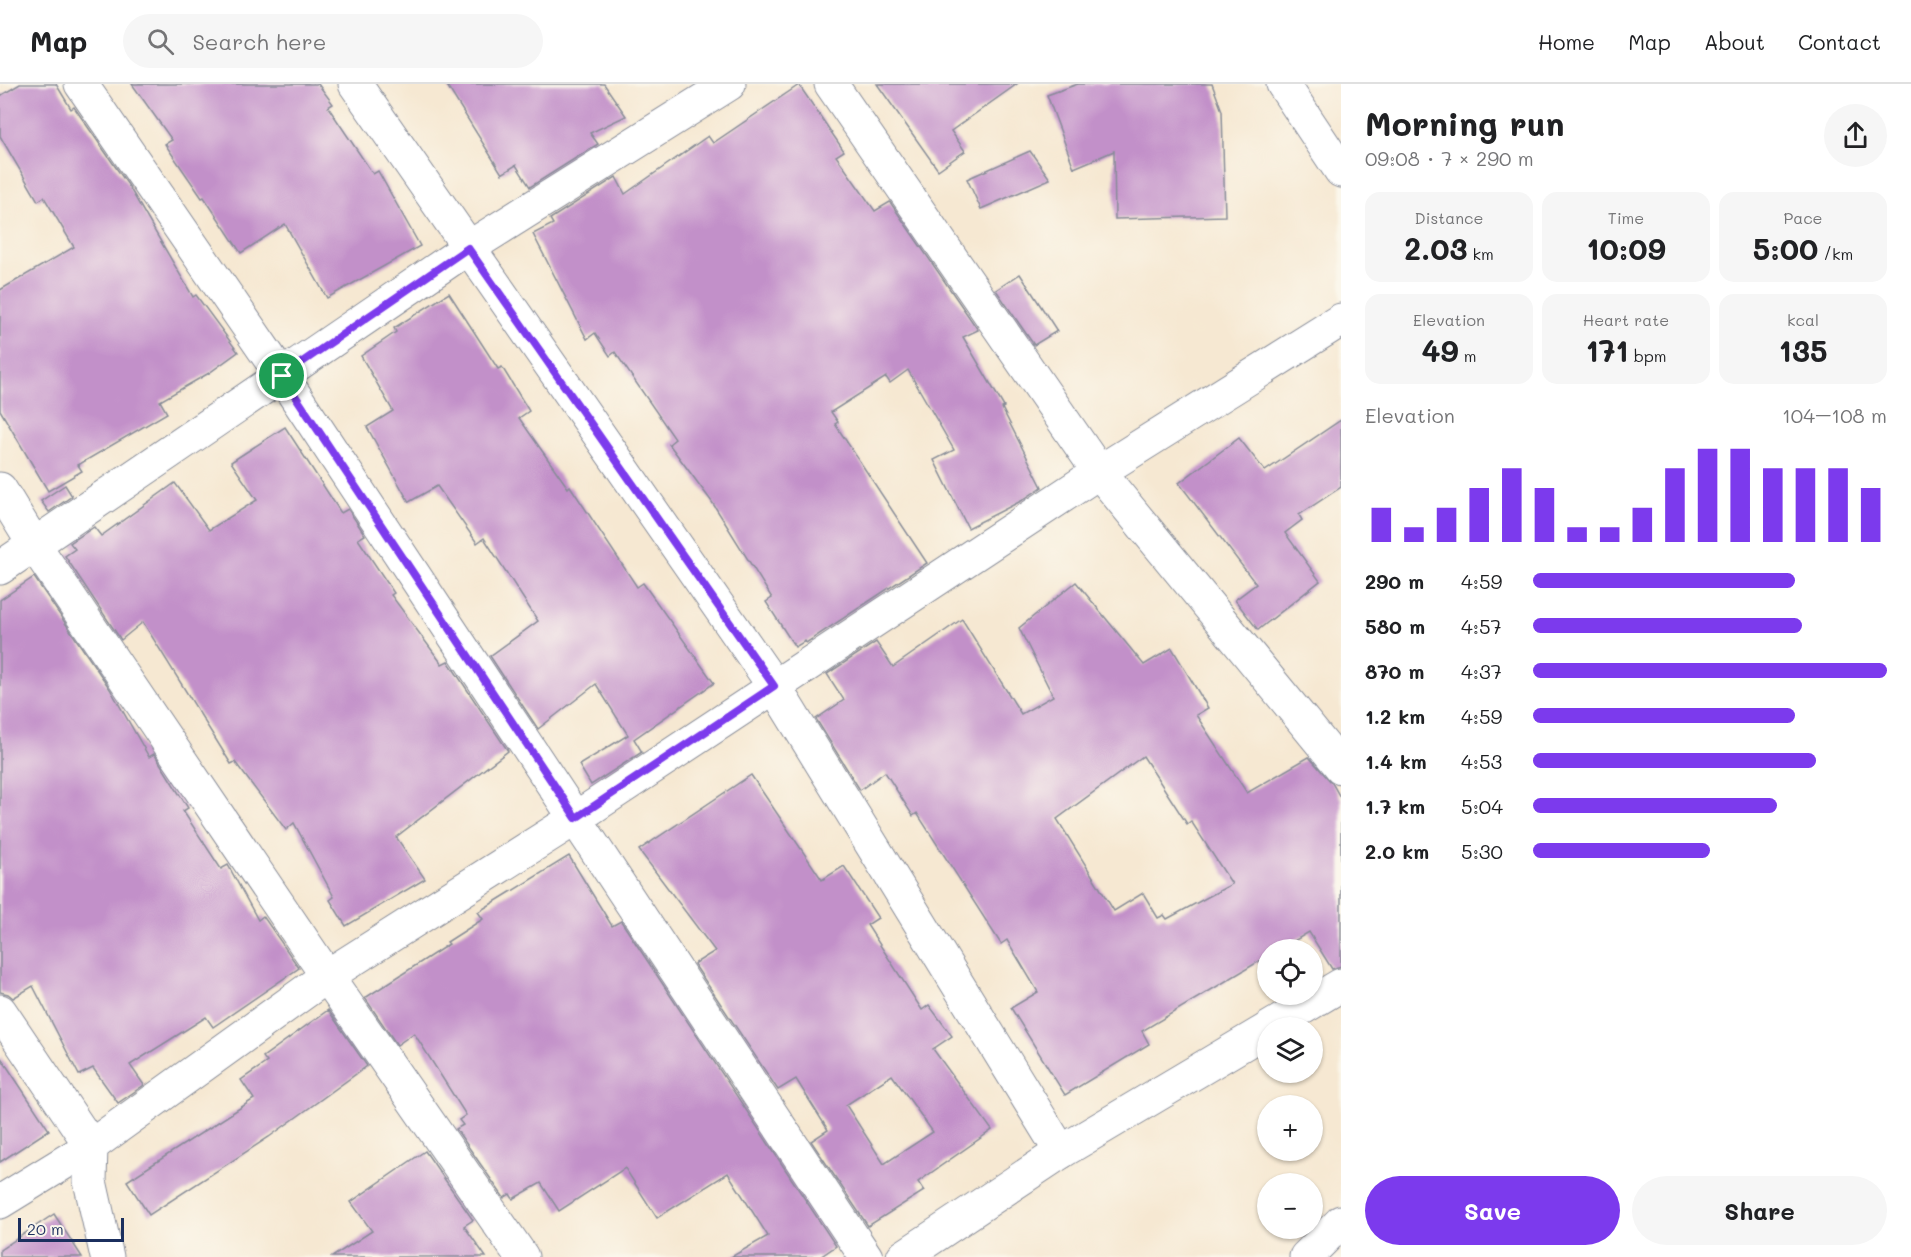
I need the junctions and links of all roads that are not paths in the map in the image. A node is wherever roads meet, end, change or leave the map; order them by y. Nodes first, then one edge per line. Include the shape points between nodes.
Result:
1 (81, 84) edge
2 (355, 84) edge
3 (729, 84) edge
4 (831, 84) edge
5 (1283, 84) edge
6 (1341, 171) edge
7 (468, 248) junction
8 (1341, 320) edge
9 (282, 376) junction
10 (1099, 472) junction
11 (0, 489) edge
12 (35, 546) junction
13 (0, 568) edge
14 (774, 686) junction
15 (1341, 766) edge
16 (576, 818) junction
17 (327, 976) junction
18 (1341, 985) edge
19 (0, 1011) edge
20 (1287, 1017) edge
21 (1257, 1035) edge
22 (91, 1146) junction
23 (1061, 1152) junction
24 (0, 1202) edge
25 (1341, 1221) edge
26 (107, 1257) edge
27 (522, 1257) edge
28 (866, 1257) edge
29 (903, 1257) edge
30 (1306, 1257) edge

1 - 9 street
2 - 7 street
3 - 7 street
4 - 10 street
5 - 6 street
7 - 9 street
7 - 14 street
8 - 10 street
9 - 12 street
9 - 16 street
10 - 14 street
10 - 15 street
11 - 12 street
12 - 13 street
12 - 17 street
14 - 16 street
14 - 23 street
16 - 17 street
16 - 28 street
17 - 22 street
17 - 27 street
18 - 20 street
19 - 22 street
21 - 23 street
22 - 24 street
22 - 26 street via 90,1181
23 - 29 street
25 - 30 street

